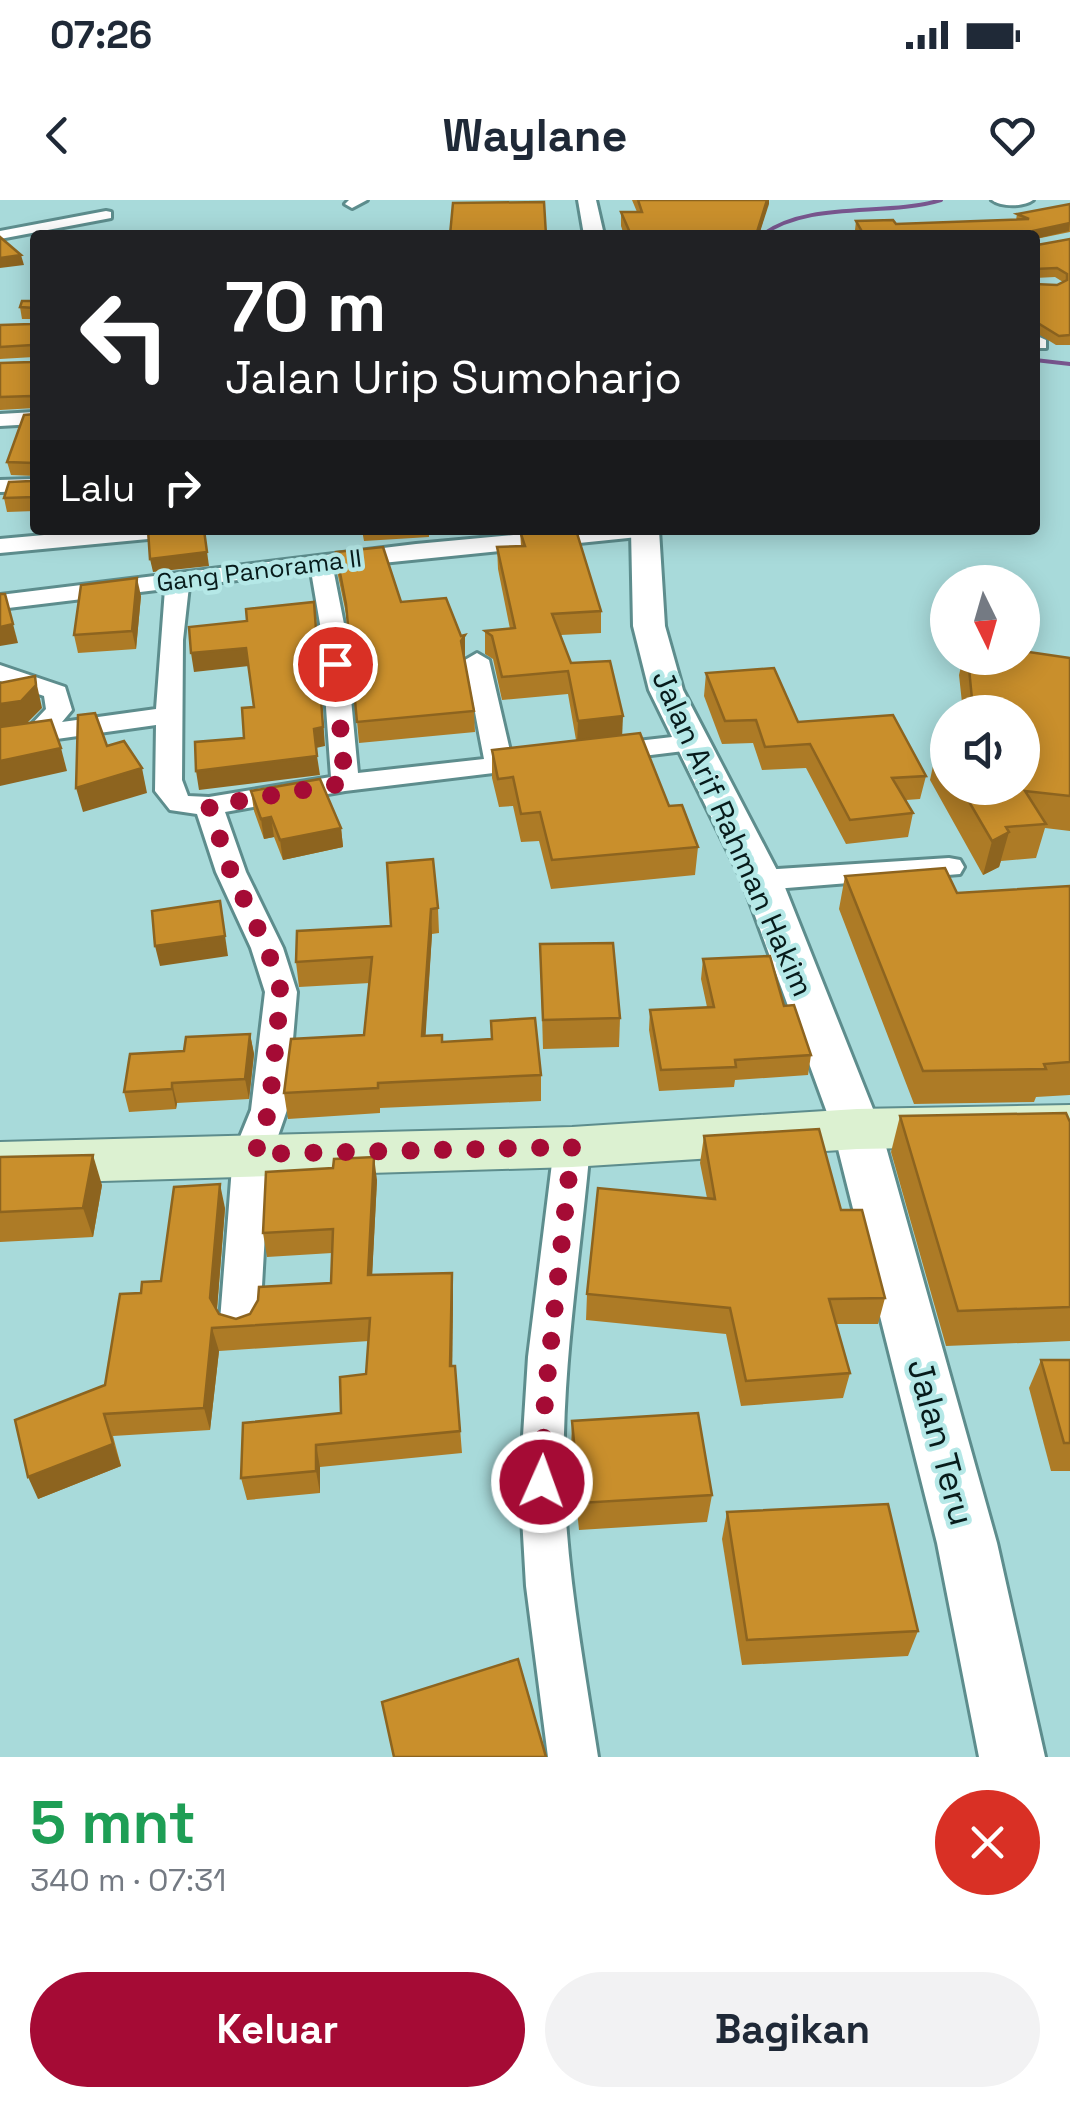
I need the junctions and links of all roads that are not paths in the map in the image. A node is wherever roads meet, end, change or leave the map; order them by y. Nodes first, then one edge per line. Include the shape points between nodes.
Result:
1 (587, 200) edge
2 (999, 200) edge
3 (1026, 200) edge
4 (106, 215) dead end
5 (593, 230) edge
6 (0, 235) edge
7 (30, 422) edge
8 (0, 423) edge
9 (30, 484) edge
10 (0, 486) edge
11 (116, 535) edge
12 (592, 535) edge
13 (642, 535) edge
14 (0, 546) edge
15 (321, 562) junction
16 (178, 580) junction
17 (0, 602) edge
18 (477, 660) dead end
19 (0, 673) edge
20 (168, 715) junction
21 (40, 732) junction
22 (4, 738) edge
23 (690, 743) junction
24 (498, 766) junction
25 (345, 783) junction
26 (209, 806) junction
27 (949, 867) edge
28 (762, 880) junction
29 (1070, 1125) edge
30 (857, 1130) junction
31 (572, 1147) junction
32 (253, 1154) junction
33 (0, 1164) edge
34 (240, 1322) edge
35 (573, 1757) edge
36 (1012, 1757) edge

1 - 5 street
2 - 3 street
4 - 6 street
7 - 8 street
9 - 10 street
11 - 14 street
12 - 15 street, Gang Panorama II
13 - 23 street, Jalan Arif Rahman Hakim via 652,650
15 - 16 street, Gang Panorama II
15 - 25 street
16 - 17 street, Gang Panorama II
16 - 20 street
18 - 24 street
19 - 21 street via 56,692 59,710
20 - 21 street
20 - 26 street via 169,790 180,804
21 - 22 street
23 - 24 street
23 - 28 street, Jalan Arif Rahman Hakim
24 - 25 street
25 - 26 street
26 - 32 street via 281,992 269,1110
27 - 28 street
28 - 30 street, Jalan Arif Rahman Hakim
29 - 30 main road
30 - 31 main road
30 - 36 street, Jalan Teru via 967,1543
31 - 32 main road
31 - 35 street via 542,1482 547,1572
32 - 33 main road
32 - 34 street

